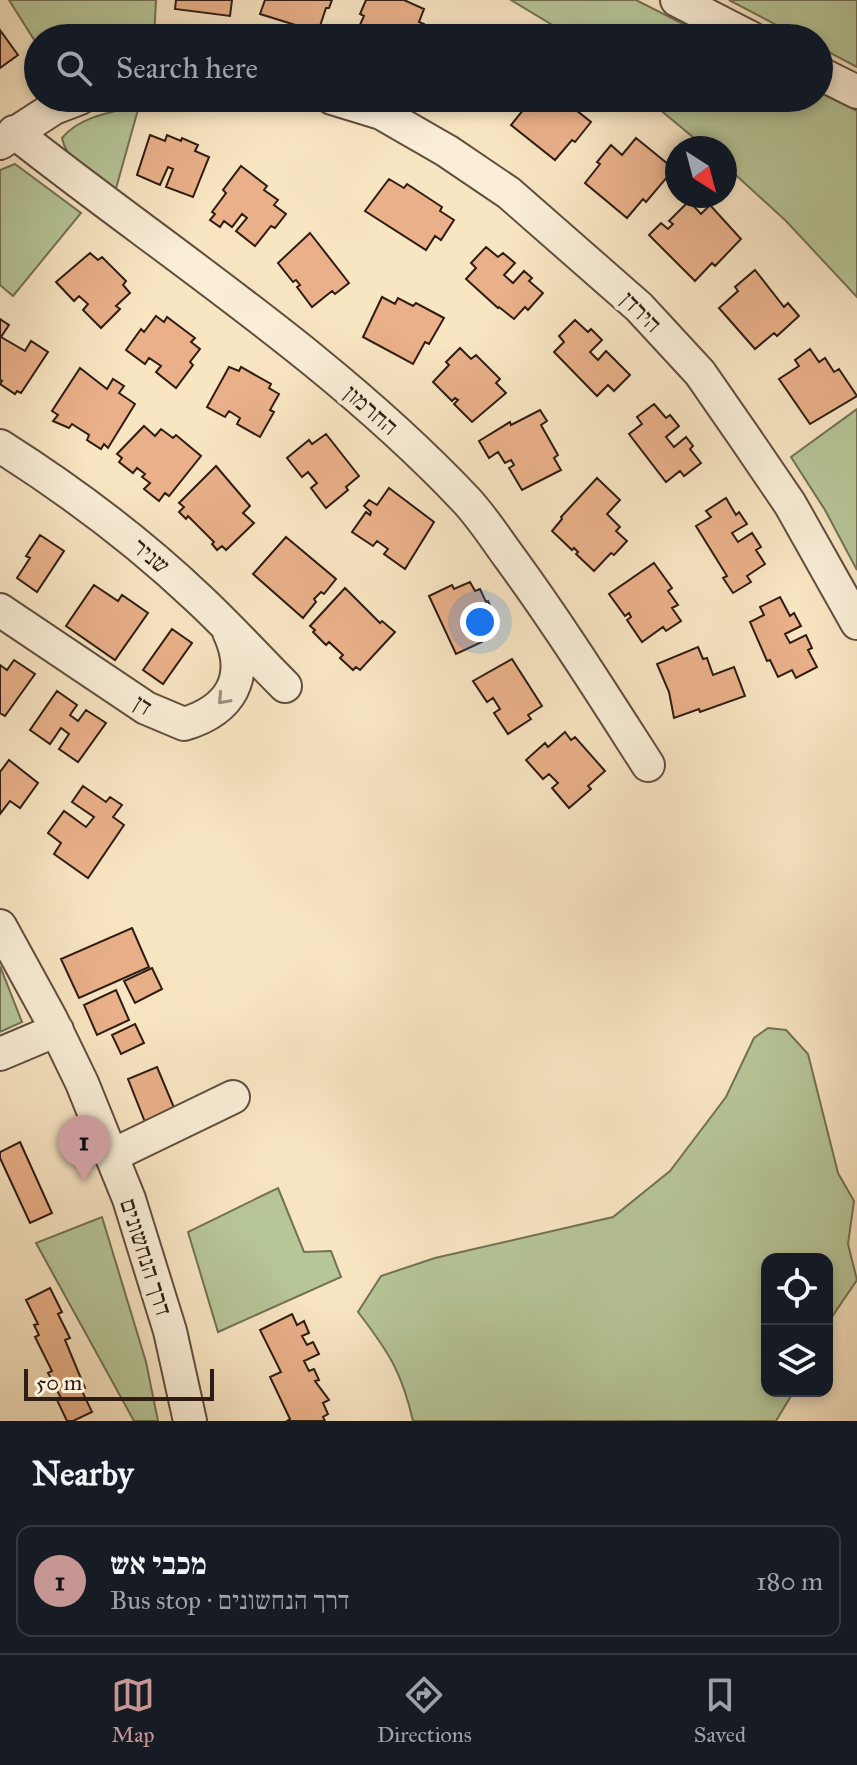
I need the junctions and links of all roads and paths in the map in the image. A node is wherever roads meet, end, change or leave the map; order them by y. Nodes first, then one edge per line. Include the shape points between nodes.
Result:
1 (677, 0) edge
2 (724, 24) edge
3 (833, 80) edge
4 (857, 92) edge
5 (48, 112) edge
6 (378, 112) edge
7 (7, 138) edge
8 (0, 446) edge
9 (0, 610) edge
10 (857, 623) edge
11 (228, 629) junction
12 (285, 686) dead end
13 (648, 765) dead end
14 (0, 926) edge
15 (57, 1030) junction
16 (0, 1054) edge
17 (233, 1097) dead end
18 (111, 1156) junction
19 (190, 1421) edge

1 - 2 street
3 - 4 street
5 - 7 street
6 - 10 street, הירדן via 509,193 639,307 700,373 767,469
7 - 13 street, החרמון via 265,323 414,448 469,503 541,600
8 - 11 street, שניר via 110,522
11 -> 9 street, דן via 238,650 234,687 212,712 184,724 146,708
11 - 12 street, שניר
14 - 15 street, דרך הנחשונים
15 - 16 street
15 - 18 street, דרך הנחשונים
17 - 18 street
18 - 19 street, דרך הנחשונים via 140,1228

